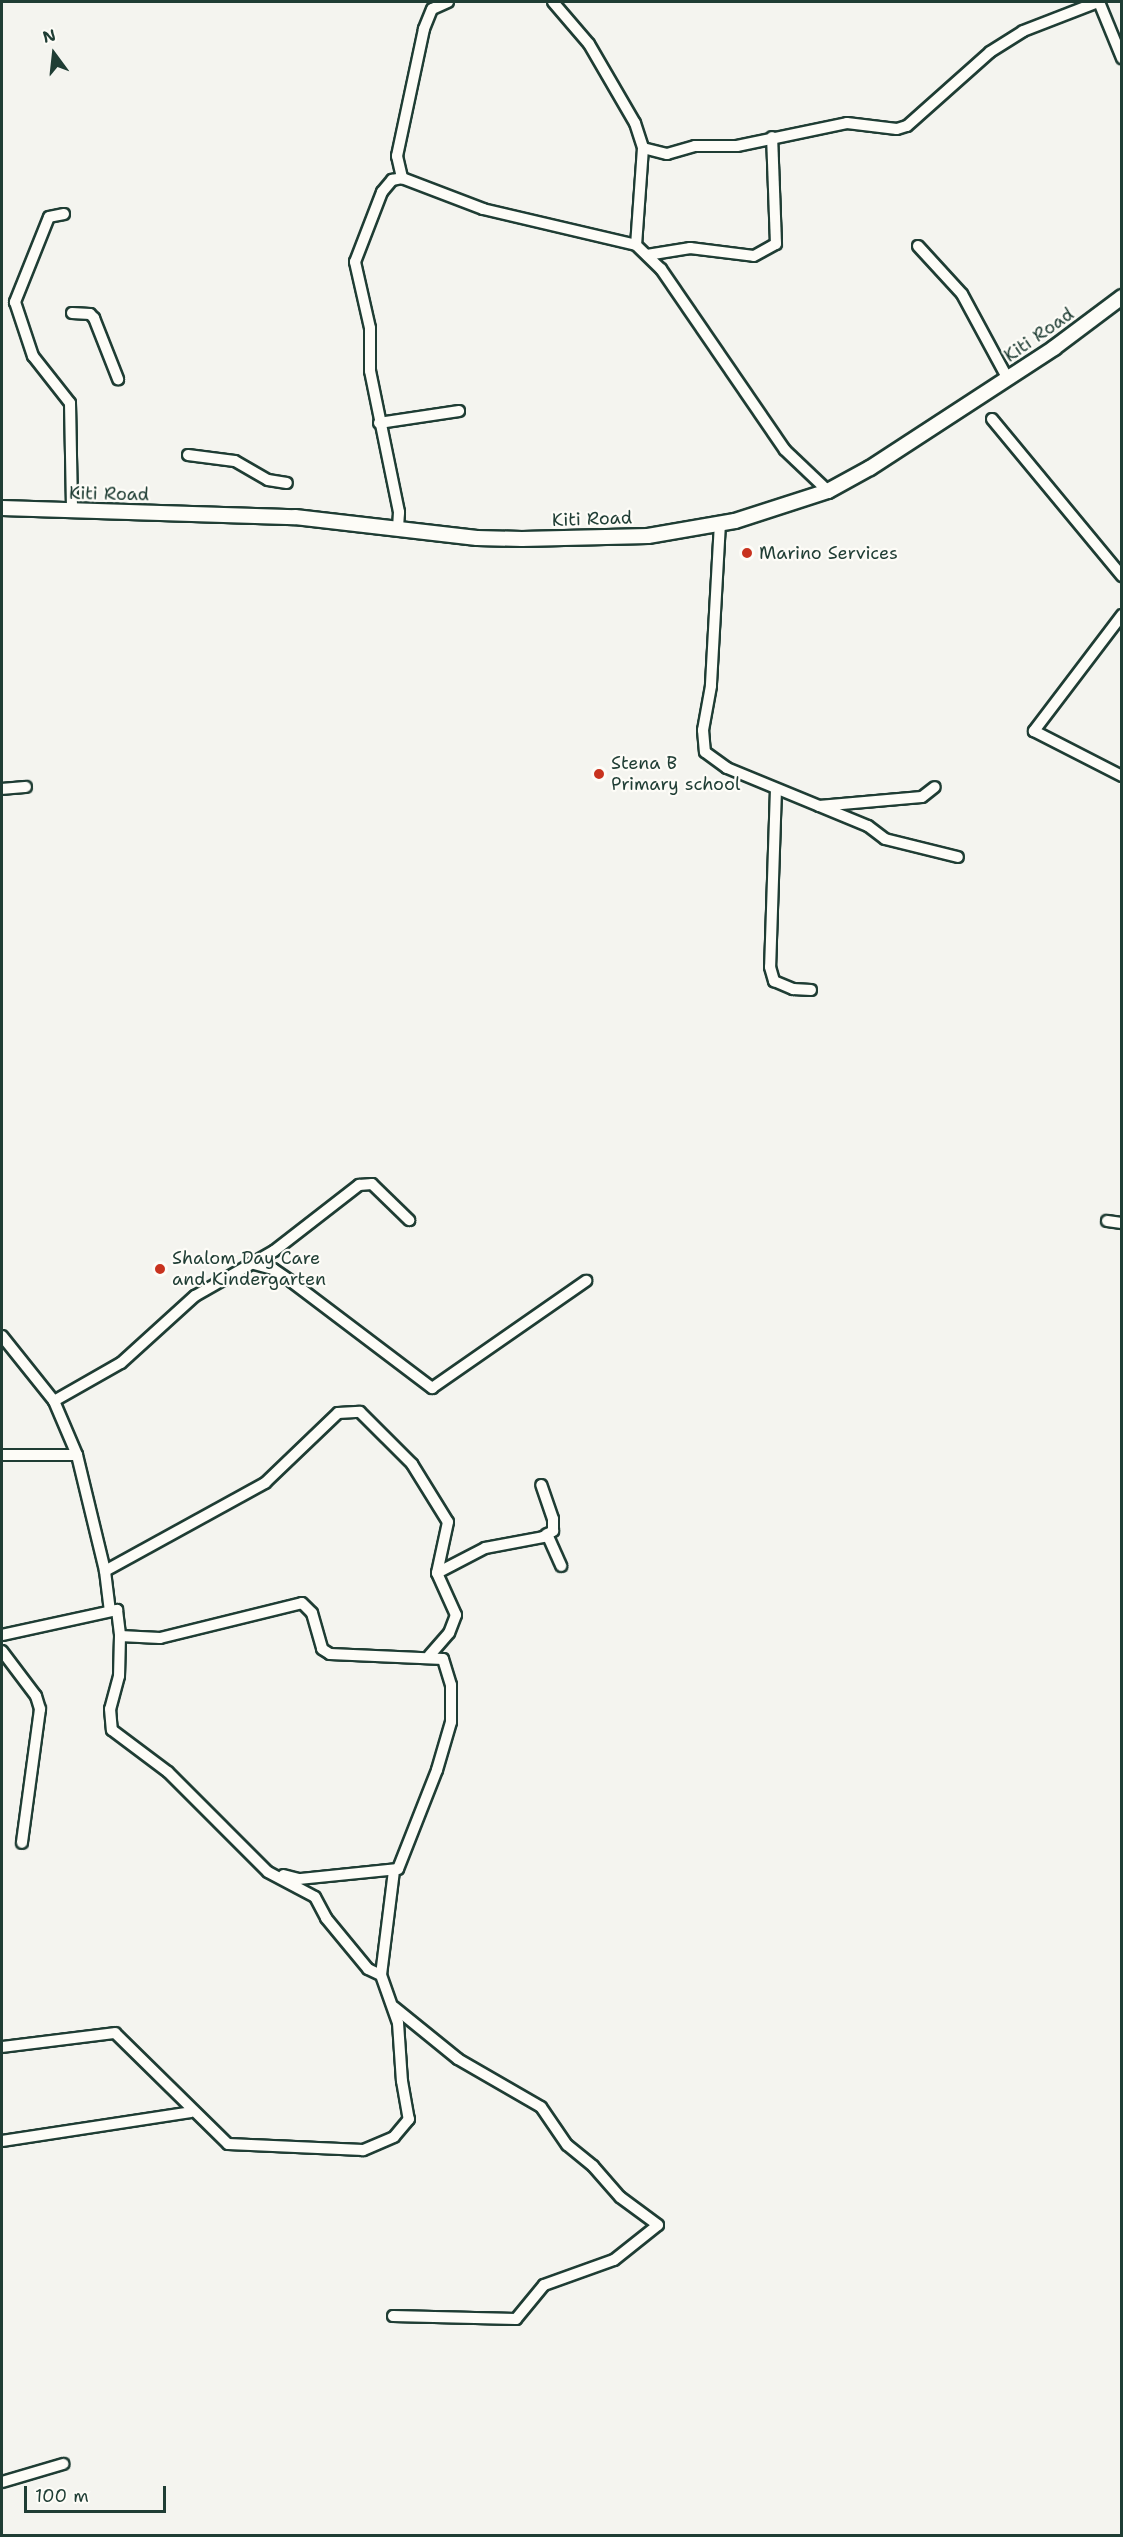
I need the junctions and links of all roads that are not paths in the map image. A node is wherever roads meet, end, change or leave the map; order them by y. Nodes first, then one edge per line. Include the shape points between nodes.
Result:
1 (448, 2) edge
2 (553, 2) edge
3 (1099, 2) edge
4 (1122, 58) edge
5 (772, 137) junction
6 (643, 148) junction
7 (402, 178) junction
8 (64, 214) dead end
9 (636, 245) junction
10 (918, 246) dead end
11 (647, 255) junction
12 (1122, 297) edge
13 (72, 313) dead end
14 (118, 379) dead end
15 (1008, 379) junction
16 (459, 411) dead end
17 (992, 418) dead end
18 (379, 423) junction
19 (188, 455) dead end
20 (287, 483) dead end
21 (828, 491) junction
22 (2, 508) edge
23 (72, 512) junction
24 (720, 523) junction
25 (398, 527) junction
26 (1122, 576) edge
27 (1122, 615) edge
28 (1122, 776) edge
29 (26, 787) dead end
30 (935, 787) dead end
31 (2, 789) edge
32 (776, 789) junction
33 (816, 806) junction
34 (958, 857) dead end
35 (811, 990) dead end
36 (409, 1220) dead end
37 (1107, 1221) dead end
38 (1122, 1223) edge
39 (254, 1264) junction
40 (586, 1281) dead end
41 (2, 1336) edge
42 (54, 1401) junction
43 (2, 1455) edge
44 (77, 1455) junction
45 (541, 1485) dead end
46 (548, 1534) junction
47 (561, 1566) dead end
48 (105, 1571) junction
49 (437, 1573) junction
50 (110, 1609) junction
51 (2, 1635) edge
52 (120, 1636) junction
53 (2, 1651) edge
54 (429, 1656) junction
55 (22, 1843) dead end
56 (394, 1871) junction
57 (268, 1872) junction
58 (381, 1975) junction
59 (394, 2007) junction
60 (2, 2047) edge
61 (191, 2112) junction
62 (2, 2141) edge
63 (393, 2316) dead end
64 (63, 2464) dead end
65 (2, 2482) edge

1 - 7 street via 432,9 424,29 397,156
2 - 6 street via 576,25 617,88
3 - 4 street
3 - 5 street via 1023,31 990,52 907,126 897,129 847,123
5 - 6 street via 728,147 695,146 667,154
5 - 11 street via 776,244 754,256 690,249
6 - 9 street
7 - 9 street via 483,209
7 - 18 street via 392,180 382,192 355,262 370,328 370,371
8 - 23 street via 49,217 15,302 33,356 70,403
9 - 11 street
10 - 15 street via 962,294
11 - 21 street via 661,269 785,450
12 - 15 street, Kiti Road
13 - 14 street via 90,314 94,318
15 - 21 street, Kiti Road
16 - 18 street
17 - 26 street
18 - 25 street via 399,512
19 - 20 street via 235,461 268,480
21 - 24 street, Kiti Road via 762,514
22 - 23 street, Kiti Road
23 - 25 street, Kiti Road via 295,517
24 - 25 street, Kiti Road via 648,536 572,539 477,538
24 - 32 street via 711,686 702,742 705,752 727,768
27 - 28 street via 1034,731
29 - 31 street
30 - 33 street via 922,797
32 - 33 street
32 - 35 street via 770,967 774,981 793,989
33 - 34 street via 868,826 885,840
36 - 39 street via 372,1184 359,1185
37 - 38 street
39 - 40 street via 273,1269 292,1282 432,1388
39 - 42 street via 195,1296 121,1363
41 - 42 street
42 - 44 street
43 - 44 street
44 - 48 street
45 - 46 street via 553,1519 553,1531
46 - 47 street
46 - 49 street via 485,1548
48 - 49 street via 265,1483 338,1413 350,1411 360,1412 412,1464 444,1511 447,1534
48 - 50 street
49 - 54 street via 456,1615 449,1633
50 - 51 street
50 - 52 street via 118,1612
52 - 54 street via 160,1638 218,1627 302,1603 312,1613 326,1652
52 - 57 street via 119,1676 110,1708 112,1730 168,1772
53 - 55 street via 36,1696 40,1709
54 - 56 street via 443,1659 447,1665 451,1722 413,1836 400,1867
56 - 57 street via 299,1879
56 - 58 street
57 - 58 street via 315,1897 326,1918 368,1969
58 - 59 street
59 - 61 street via 402,2081 410,2114 401,2129 382,2144 363,2150 309,2150 228,2144
59 - 63 street via 458,2059 541,2107 567,2145 593,2166 620,2197 658,2225 614,2260 544,2285 516,2319
60 - 61 street via 115,2033 170,2084
61 - 62 street
64 - 65 street

